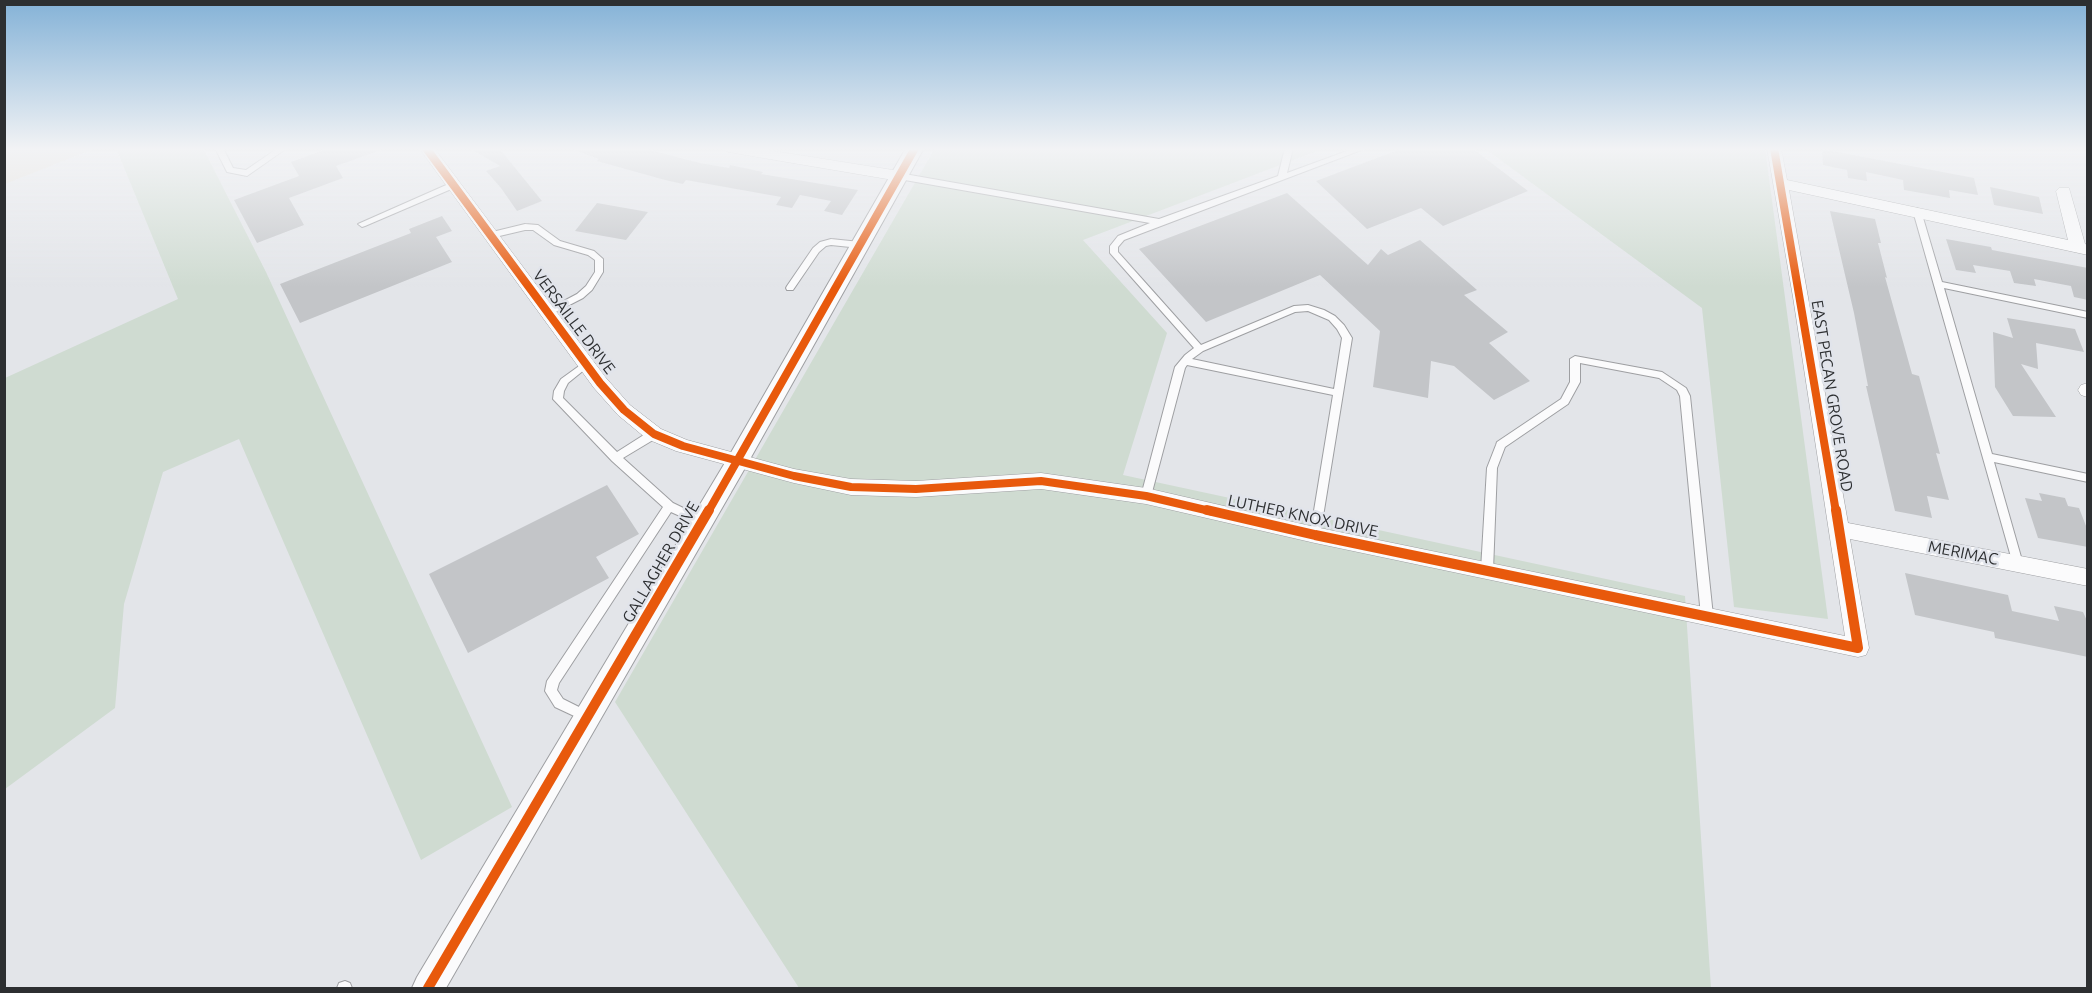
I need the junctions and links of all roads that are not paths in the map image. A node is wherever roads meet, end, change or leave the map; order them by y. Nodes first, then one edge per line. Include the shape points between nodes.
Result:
1 (431, 194) edge
2 (460, 194) edge
3 (889, 194) edge
4 (1003, 194) edge
5 (1235, 194) edge
6 (1782, 194) edge
7 (1835, 194) edge
8 (2065, 194) edge
9 (1917, 211) junction
10 (1160, 222) junction
11 (362, 224) dead end
12 (491, 235) junction
13 (860, 245) junction
14 (2083, 249) edge
15 (1939, 284) junction
16 (790, 288) dead end
17 (548, 313) junction
18 (2088, 315) edge
19 (1200, 350) junction
20 (1184, 361) junction
21 (586, 364) junction
22 (1338, 393) junction
23 (654, 434) junction
24 (1989, 457) junction
25 (616, 458) junction
26 (737, 462) junction
27 (2088, 478) edge
28 (1146, 496) junction
29 (669, 506) junction
30 (702, 522) junction
31 (1838, 529) junction
32 (1315, 535) junction
33 (2018, 564) junction
34 (1487, 570) junction
35 (2088, 578) edge
36 (1707, 616) junction
37 (1858, 648) joint
38 (588, 717) junction
39 (428, 988) edge

1 - 11 lane
2 - 12 street, VERSAILLE DRIVE
3 - 13 street, GALLAGHER DRIVE
4 - 10 lane
5 - 10 lane
6 - 31 street, EAST PECAN GROVE ROAD
7 - 9 street
8 - 14 street
9 - 14 street
9 - 15 lane
10 - 19 lane via 1121,238 1114,253
12 - 17 street, VERSAILLE DRIVE
12 - 17 lane via 535,227 557,243 599,259 599,272 589,288
13 - 16 lane via 823,244
13 - 26 street, GALLAGHER DRIVE
15 - 18 lane
15 - 24 lane
17 - 21 street, VERSAILLE DRIVE
19 - 20 lane
19 - 22 lane via 1294,309 1321,312 1341,327 1347,338
20 - 22 lane
20 - 28 lane
21 - 23 street, VERSAILLE DRIVE via 624,410
21 - 25 lane via 564,381 558,399
22 - 32 lane
23 - 25 lane
23 - 26 street, VERSAILLE DRIVE
24 - 27 lane
24 - 33 lane
25 - 29 lane
26 - 28 street, LUTHER KNOX DRIVE via 851,487 916,489 1041,481
26 - 30 street, GALLAGHER DRIVE
28 - 32 street, LUTHER KNOX DRIVE
29 - 30 lane
29 - 38 lane via 553,681 551,691 559,703
30 - 38 street, GALLAGHER DRIVE
31 - 33 street, MERIMAC
31 - 37 street, EAST PECAN GROVE ROAD
32 - 34 street, LUTHER KNOX DRIVE
33 - 35 street, MERIMAC
34 - 36 street, LUTHER KNOX DRIVE
34 - 36 lane via 1492,468 1500,445 1565,401 1575,382 1575,359 1662,375 1681,387 1685,396
36 - 37 street, LUTHER KNOX DRIVE
38 - 39 street, GALLAGHER DRIVE

